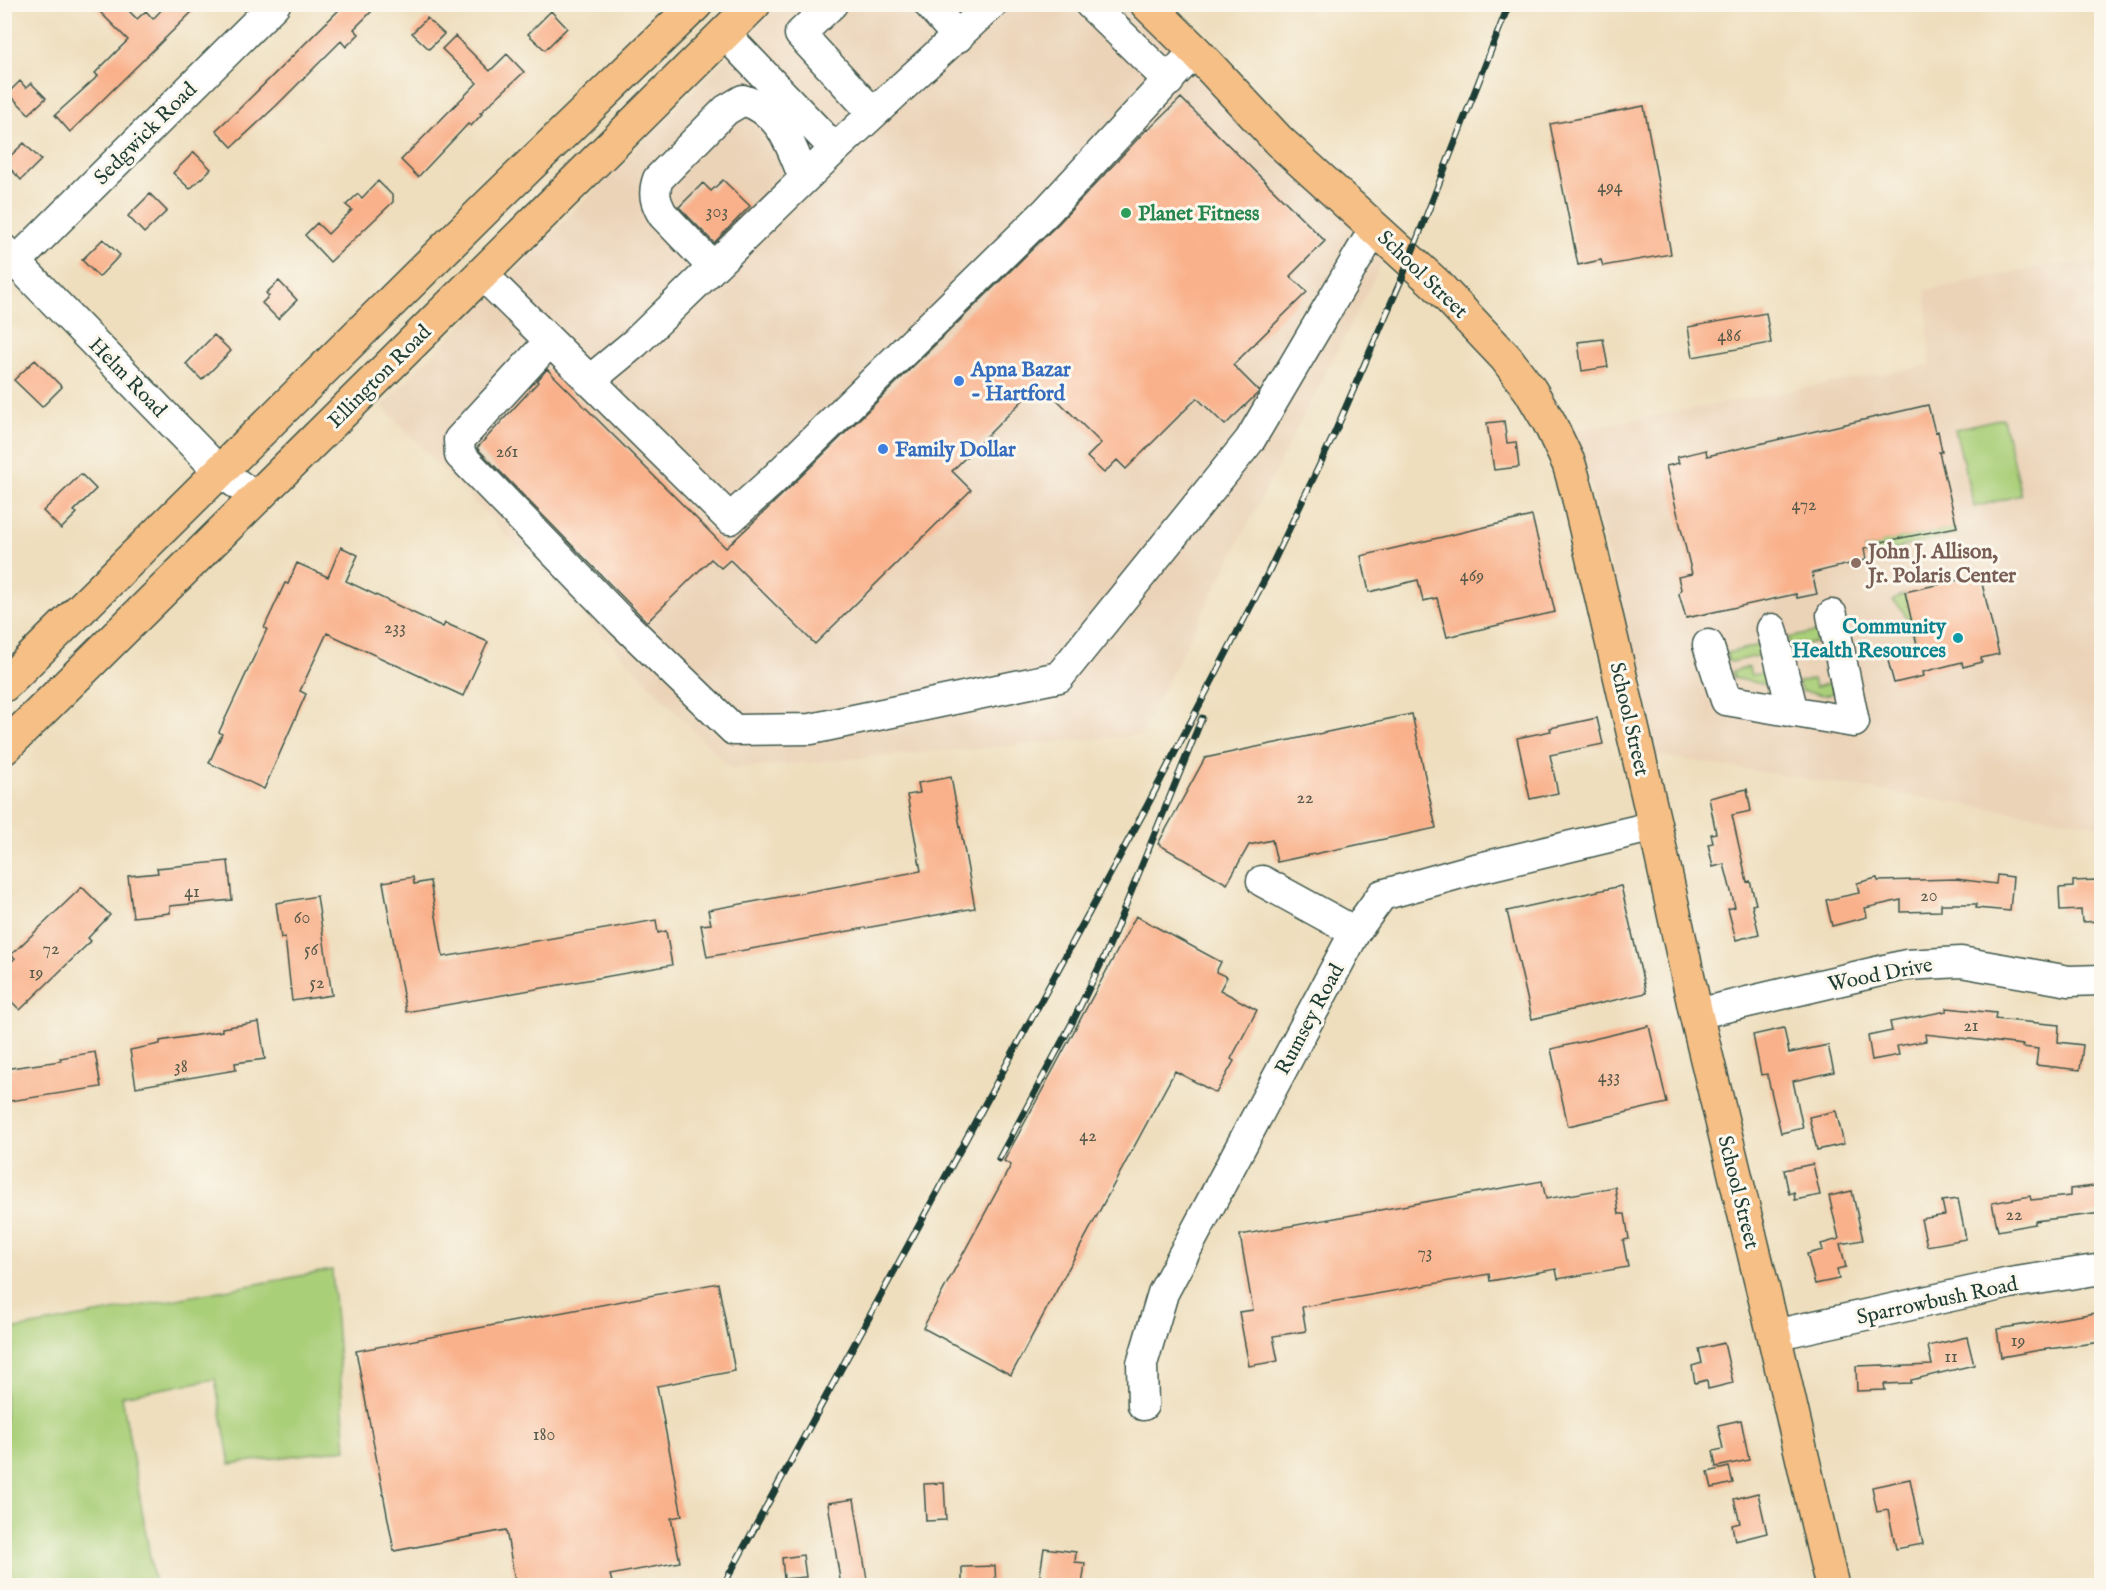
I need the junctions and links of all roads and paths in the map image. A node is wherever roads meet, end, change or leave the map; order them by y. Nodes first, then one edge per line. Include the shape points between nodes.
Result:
1 (275, 4) edge
2 (696, 4) edge
3 (754, 4) edge
4 (832, 4) edge
5 (929, 4) edge
6 (992, 4) edge
7 (1090, 4) edge
8 (1147, 4) edge
9 (725, 34) junction
10 (958, 37) junction
11 (1194, 51) junction
12 (1169, 81) junction
13 (873, 113) junction
14 (835, 149) junction
15 (804, 178) junction
16 (1375, 228) junction
17 (450, 243) junction
18 (10, 256) edge
19 (713, 267) junction
20 (482, 274) junction
21 (549, 342) junction
22 (589, 381) junction
23 (220, 472) junction
24 (256, 498) junction
25 (1832, 615) dead end
26 (1772, 630) dead end
27 (1708, 645) dead end
28 (4, 685) edge
29 (1792, 712) junction
30 (4, 748) edge
31 (1655, 826) junction
32 (1262, 881) dead end
33 (1355, 932) junction
34 (2102, 980) edge
35 (1696, 1014) junction
36 (2102, 1269) edge
37 (1774, 1335) junction
38 (1143, 1406) dead end
39 (1832, 1586) edge

1 - 18 street, Sedgwick Road
2 - 17 main road, Ellington Road
3 - 9 main road, Ellington Road
4 - 13 street via 800,34
5 - 10 street
6 - 10 street
7 - 12 street
8 - 11 main road, School Street
9 - 14 street
9 - 20 main road, Ellington Road
10 - 13 street
11 - 12 street
11 - 16 main road, School Street via 1279,141
12 - 22 street via 1047,211 730,519
13 - 14 street
14 - 15 street
15 - 19 street
15 - 19 street via 789,142 771,115 743,100 726,110 658,179 654,191 663,215
16 - 21 street via 1250,440 1059,677 811,729 734,730 621,621 460,455 459,440
16 - 31 main road, School Street via 1436,284 1506,358 1557,437 1578,495
17 - 20 main road
17 - 23 main road, Ellington Road
18 - 23 street, Helm Road
19 - 22 street
20 - 21 street
20 - 24 main road, Ellington Road
21 - 22 street
23 - 24 street, Helm Road
23 - 28 main road, Ellington Road
24 - 30 main road, Ellington Road
25 - 29 street via 1854,722
26 - 29 street
27 - 29 street via 1726,700
31 - 33 street, Rumsey Road via 1382,895
31 - 35 main road, School Street
32 - 33 street
33 - 38 street, Rumsey Road via 1163,1293 1142,1364
34 - 35 street, Wood Drive via 2069,981 1961,962 1906,965
35 - 37 main road, School Street
36 - 37 street, Sparrowbush Road via 2010,1283
37 - 39 main road, School Street

